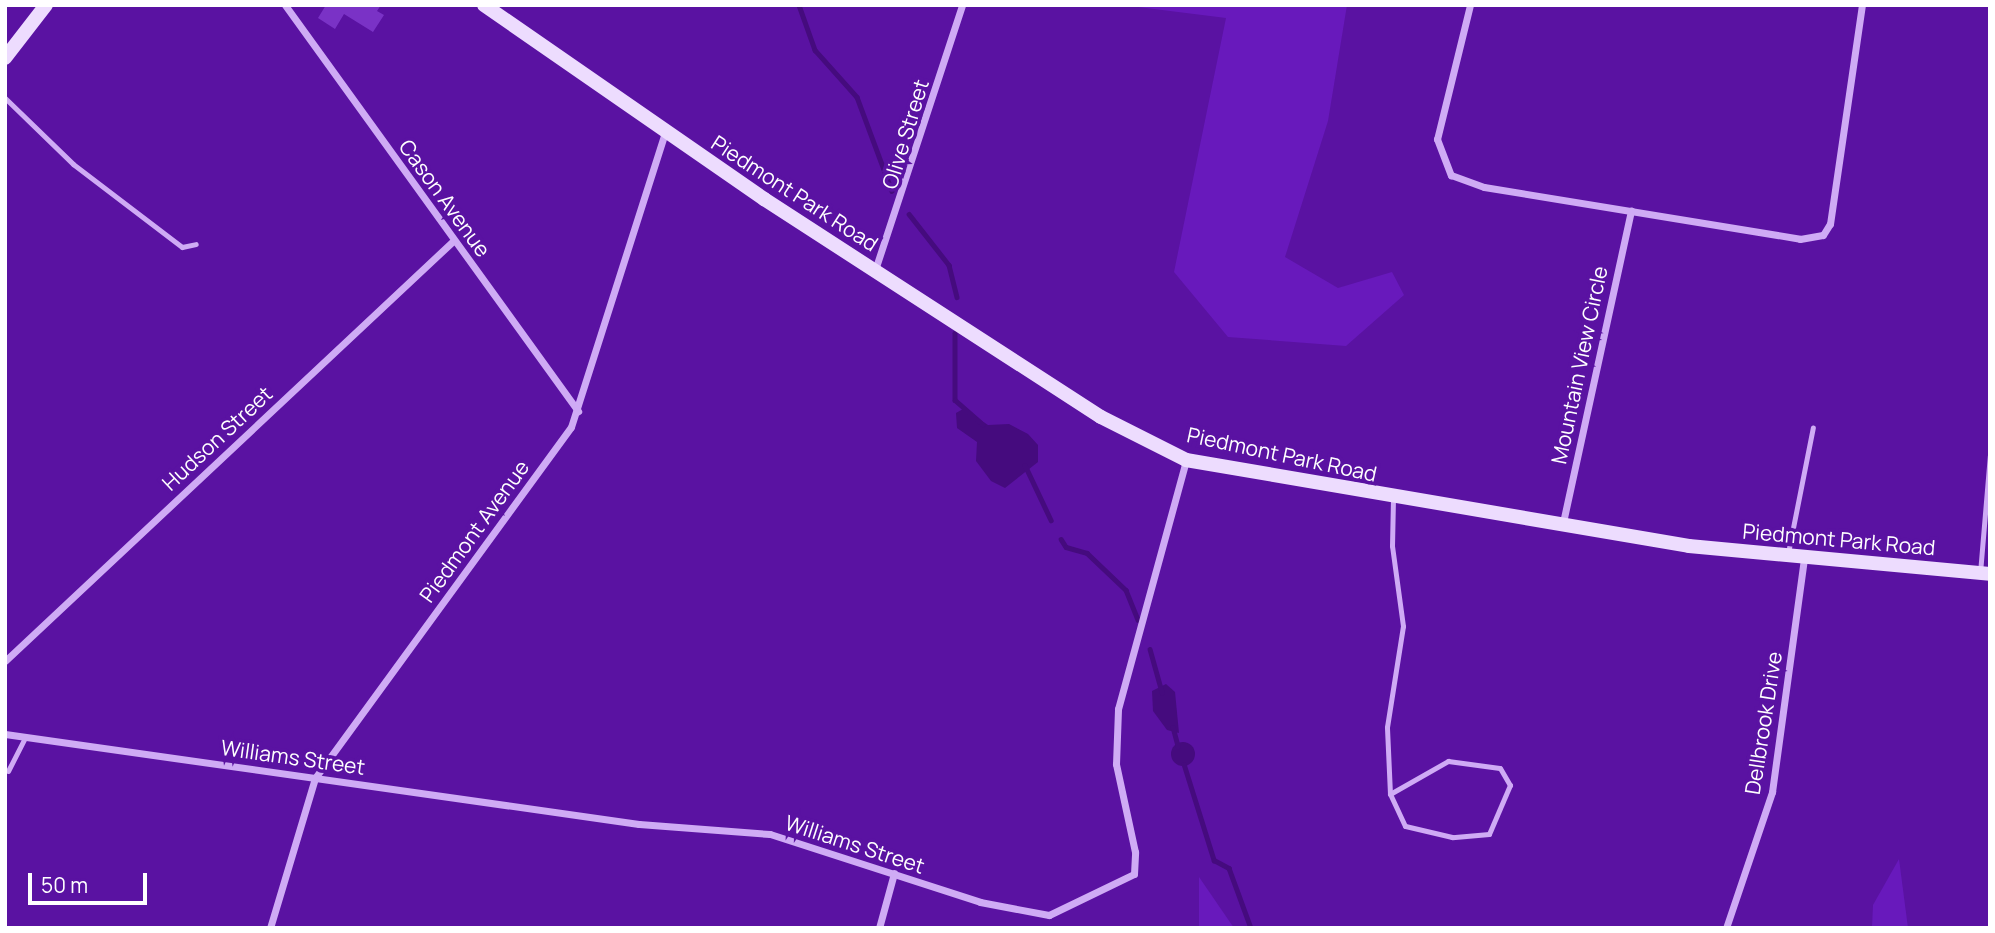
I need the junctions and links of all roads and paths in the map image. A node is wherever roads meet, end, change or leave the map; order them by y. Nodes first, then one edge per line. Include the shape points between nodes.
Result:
1 (46, 5) edge
2 (285, 5) edge
3 (484, 5) edge
4 (962, 5) edge
5 (1469, 5) edge
6 (1862, 5) edge
7 (5, 58) edge
8 (5, 98) edge
9 (665, 132) junction
10 (1631, 210) junction
11 (453, 241) junction
12 (196, 244) dead end
13 (875, 271) junction
14 (578, 411) junction
15 (1812, 426) dead end
16 (1990, 455) edge
17 (1186, 460) junction
18 (1393, 499) junction
19 (1562, 528) junction
20 (1788, 556) junction
21 (1804, 558) junction
22 (1985, 573) edge
23 (5, 661) edge
24 (5, 734) edge
25 (25, 737) junction
26 (8, 771) dead end
27 (315, 778) junction
28 (1390, 794) junction
29 (894, 873) junction
30 (270, 928) edge
31 (879, 928) edge
32 (1726, 928) edge

1 - 7 street
2 - 11 street, Cason Avenue
3 - 9 street, Piedmont Park Road
4 - 13 street, Olive Street
5 - 10 street via 1437,139 1446,170 1484,187
6 - 10 street via 1836,190 1823,235 1800,239
8 - 12 lane via 73,164 182,247
9 - 13 street, Piedmont Park Road
9 - 14 street, Piedmont Avenue
10 - 19 street, Mountain View Circle
11 - 14 street, Cason Avenue
11 - 23 street, Hudson Street
13 - 17 street, Piedmont Park Road via 1101,417
14 - 27 street, Piedmont Avenue
15 - 20 lane
16 - 22 lane
17 - 18 street, Piedmont Park Road
17 - 29 street, Williams Street via 1118,709 1116,764 1136,862 1130,879 1066,910 1029,915
18 - 19 street, Piedmont Park Road
18 - 28 lane via 1392,546 1403,626 1387,727
19 - 20 street, Piedmont Park Road
20 - 21 street, Piedmont Park Road
21 - 22 street, Piedmont Park Road
21 - 32 street, Dellbrook Drive via 1772,792
24 - 25 street, Williams Street
25 - 26 lane
25 - 27 street, Williams Street
27 - 29 street, Williams Street via 639,824 771,834
27 - 30 street, Piedmont Avenue
28 - 28 lane via 1405,825 1452,837 1489,834 1510,785 1500,768 1448,761
29 - 31 street

